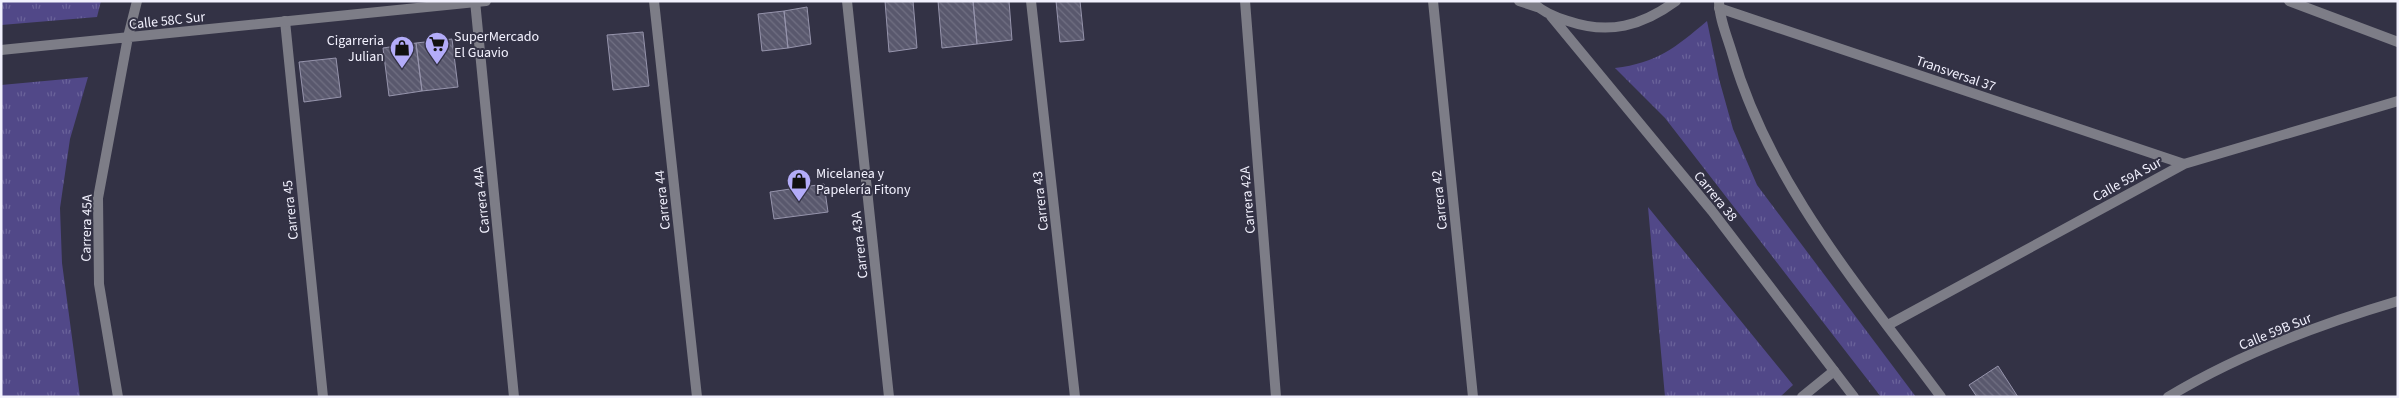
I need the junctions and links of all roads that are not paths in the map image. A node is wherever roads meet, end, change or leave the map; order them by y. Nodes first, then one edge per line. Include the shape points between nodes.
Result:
1 (137, 1) edge
2 (654, 1) edge
3 (848, 1) edge
4 (1031, 1) edge
5 (1245, 1) edge
6 (1433, 1) edge
7 (1519, 1) edge
8 (1676, 1) edge
9 (2289, 1) edge
10 (479, 2) edge
11 (1534, 4) edge
12 (1719, 4) edge
13 (1551, 16) junction
14 (285, 21) junction
15 (128, 37) junction
16 (2398, 42) edge
17 (1, 50) edge
18 (2398, 101) edge
19 (2184, 164) junction
20 (2398, 302) edge
21 (1888, 326) junction
22 (1834, 371) junction
23 (118, 397) edge
24 (323, 397) edge
25 (514, 397) edge
26 (697, 397) edge
27 (889, 397) edge
28 (1075, 397) edge
29 (1276, 397) edge
30 (1473, 397) edge
31 (1802, 397) edge
32 (1854, 397) edge
33 (1941, 397) edge
34 (2168, 397) edge

1 - 15 street, Carrera 45A
2 - 26 street, Carrera 44
3 - 27 street, Carrera 43A
4 - 28 street, Carrera 43
5 - 29 street, Carrera 42A
6 - 30 street, Carrera 42
7 - 11 street
8 - 13 street via 1656,16 1622,28 1586,27
9 - 16 street
10 - 14 street, Calle 58C Sur
10 - 25 street, Carrera 44A
11 - 13 street
12 - 19 street, Transversal 37
12 - 21 street via 1739,77 1766,144 1800,204
13 - 22 street, Carrera 38 via 1712,211
14 - 15 street, Calle 58C Sur
14 - 24 street, Carrera 45
15 - 17 street, Calle 58C Sur
15 - 23 street, Carrera 45A via 98,198 99,284
18 - 19 street, Calle 59A Sur
19 - 21 street, Calle 59A Sur
20 - 34 street, Calle 59B Sur via 2348,316 2205,374
21 - 33 street
22 - 31 street
22 - 32 street, Carrera 38

